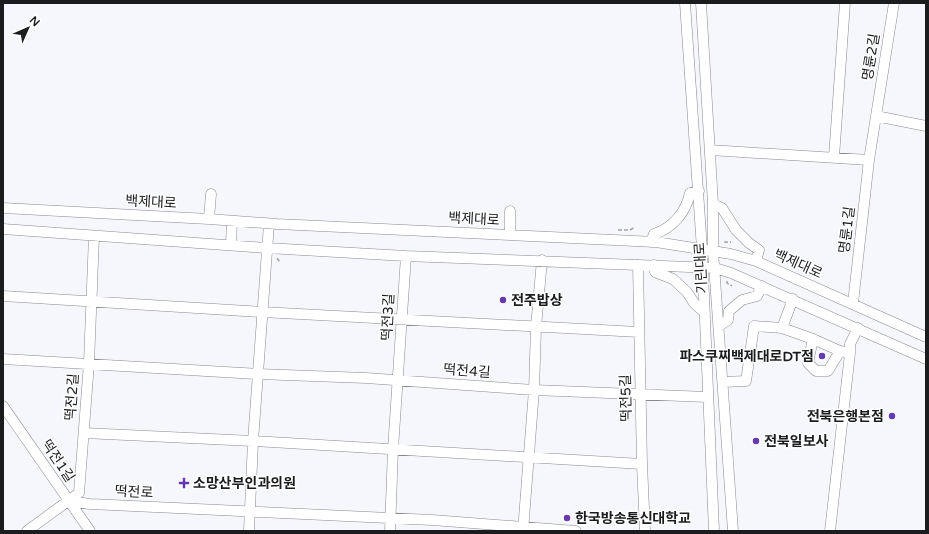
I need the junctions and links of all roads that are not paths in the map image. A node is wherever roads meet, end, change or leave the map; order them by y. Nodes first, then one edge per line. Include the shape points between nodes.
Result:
1 (685, 3) edge
2 (702, 3) edge
3 (845, 3) edge
4 (894, 3) edge
5 (876, 116) junction
6 (926, 126) edge
7 (710, 150) junction
8 (834, 157) junction
9 (869, 160) junction
10 (699, 192) junction
11 (211, 194) dead end
12 (713, 204) junction
13 (3, 208) edge
14 (510, 211) dead end
15 (209, 219) junction
16 (232, 221) junction
17 (269, 224) junction
18 (3, 229) edge
19 (510, 235) junction
20 (94, 236) junction
21 (651, 242) junction
22 (231, 245) junction
23 (267, 248) junction
24 (702, 249) junction
25 (713, 251) junction
26 (406, 256) junction
27 (542, 260) junction
28 (756, 261) junction
29 (638, 264) junction
30 (654, 265) junction
31 (703, 268) junction
32 (715, 268) junction
33 (762, 286) junction
34 (3, 296) edge
35 (793, 299) junction
36 (92, 302) junction
37 (852, 303) junction
38 (262, 312) junction
39 (705, 313) junction
40 (402, 320) junction
41 (720, 326) junction
42 (536, 327) junction
43 (782, 328) junction
44 (858, 328) junction
45 (639, 332) junction
46 (926, 337) edge
47 (813, 339) junction
48 (840, 351) junction
49 (850, 353) junction
50 (926, 358) edge
51 (3, 359) edge
52 (89, 363) junction
53 (258, 374) junction
54 (398, 380) junction
55 (723, 382) junction
56 (534, 390) junction
57 (640, 395) junction
58 (708, 397) junction
59 (3, 406) edge
60 (84, 433) junction
61 (253, 441) junction
62 (393, 449) junction
63 (529, 458) junction
64 (642, 464) junction
65 (68, 501) junction
66 (249, 512) junction
67 (390, 519) junction
68 (523, 529) edge
69 (27, 531) edge
70 (90, 531) edge
71 (249, 531) edge
72 (390, 531) edge
73 (576, 531) edge
74 (645, 531) edge
75 (714, 531) edge
76 (733, 531) edge
77 (830, 531) edge

1 - 10 street, 기린대로
2 - 7 street, 기린대로
3 - 8 street, 명륜2길
4 - 5 street, 명륜2길
5 - 6 street
5 - 9 street, 명륜1길
7 - 8 street
7 - 12 street, 기린대로
8 - 9 street
9 - 37 street, 명륜1길
10 - 21 street via 690,193 682,215 662,232 654,234
10 - 24 street, 기린대로
11 - 15 street
12 - 25 street, 기린대로
12 - 28 street via 722,208 736,230 759,250
13 - 15 street, 백제대로
14 - 19 street
15 - 16 street, 백제대로
16 - 17 street, 백제대로
16 - 22 street
17 - 19 street, 백제대로
17 - 23 street
18 - 20 street
19 - 21 street, 백제대로
20 - 22 street
20 - 36 street, 떡전2길
21 - 24 street, 백제대로
22 - 23 street
23 - 26 street
23 - 38 street
24 - 25 street, 백제대로
24 - 31 street, 기린대로
25 - 28 street, 백제대로
25 - 32 street, 기린대로
26 - 27 street
26 - 40 street, 떡전3길
27 - 29 street
27 - 42 street
28 - 37 street, 백제대로
29 - 30 street
29 - 45 street, 떡전5길
30 - 31 street
30 - 39 street via 655,272 673,279
31 - 32 street
31 - 39 street, 기린대로
32 - 33 street
32 - 41 street, 기린대로
33 - 35 street
33 - 41 street via 757,296 742,300 729,311 728,320
34 - 36 street
35 - 43 street
35 - 44 street
36 - 38 street
36 - 52 street, 떡전2길
37 - 46 street, 백제대로
38 - 40 street
38 - 53 street
39 - 58 street, 기린대로
40 - 42 street
40 - 54 street, 떡전3길
41 - 55 street, 기린대로
42 - 45 street
42 - 56 street
43 - 47 street
43 - 55 street via 754,326 746,381
44 - 49 street via 850,344
44 - 50 street
45 - 57 street, 떡전5길
47 - 48 street
47 - 48 street via 808,363 816,371 828,371
48 - 49 street
49 - 77 street
51 - 52 street, 떡전2길
52 - 53 street
52 - 60 street, 떡전2길
53 - 54 street
53 - 61 street
54 - 56 street, 떡전4길
54 - 62 street, 떡전3길
55 - 76 street, 기린대로
56 - 57 street, 떡전4길
56 - 63 street
57 - 58 street, 떡전4길
57 - 64 street, 떡전5길
58 - 75 street, 기린대로
59 - 65 street, 떡전1길
60 - 61 street, 떡전2길
60 - 65 street, 떡전2길 via 79,493
61 - 62 street
61 - 66 street
62 - 63 street
62 - 67 street, 떡전3길
63 - 64 street
63 - 68 street
64 - 74 street, 떡전5길
65 - 66 street, 떡전로
65 - 69 street
65 - 70 street, 떡전1길
66 - 67 street, 떡전로
66 - 71 street
67 - 68 street via 432,520
67 - 72 street, 떡전3길
68 - 73 street

